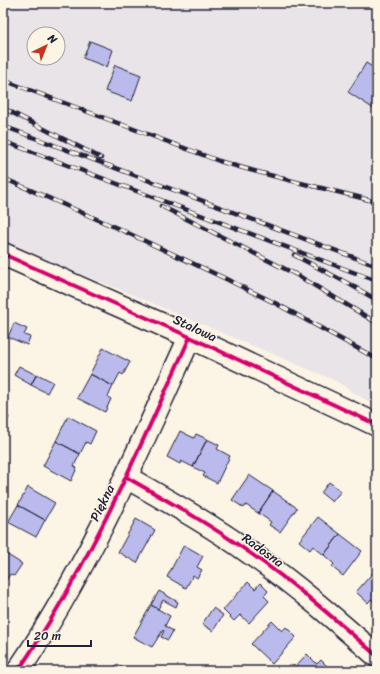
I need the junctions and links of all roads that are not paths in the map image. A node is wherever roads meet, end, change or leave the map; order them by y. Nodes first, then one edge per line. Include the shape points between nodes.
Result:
1 (3, 254) edge
2 (190, 337) junction
3 (377, 425) edge
4 (126, 477) junction
5 (377, 656) edge
6 (18, 671) edge

1 - 2 street, Stalowa
2 - 3 street, Stalowa
2 - 4 street, Piękna
4 - 5 street, Radosna via 250,552 295,586
4 - 6 street, Piękna via 64,596

